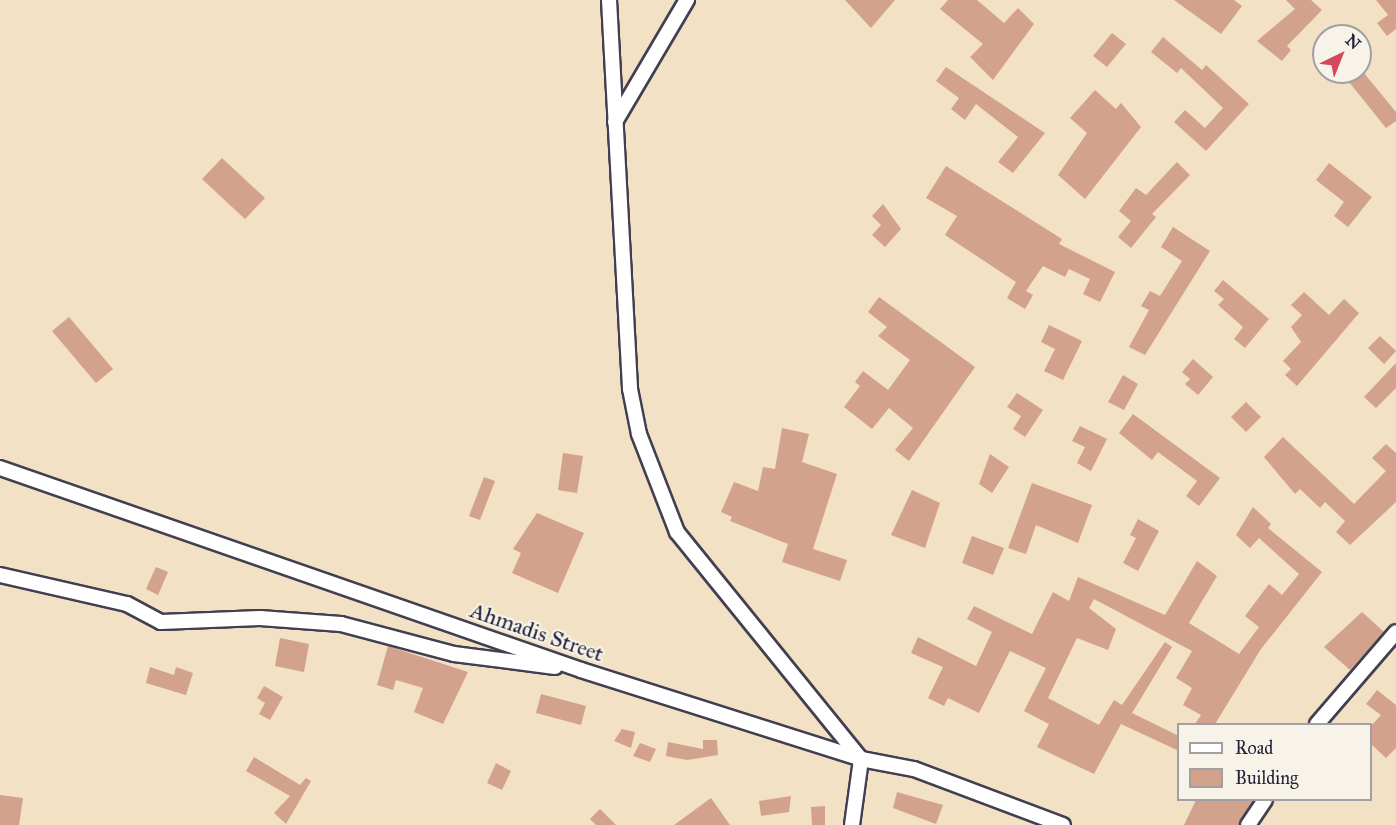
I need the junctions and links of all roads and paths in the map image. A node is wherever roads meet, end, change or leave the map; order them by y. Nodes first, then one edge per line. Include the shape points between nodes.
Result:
1 (609, 0) edge
2 (687, 0) edge
3 (615, 124) junction
4 (0, 468) edge
5 (0, 575) edge
6 (1396, 632) edge
7 (581, 670) junction
8 (1318, 723) edge
9 (861, 759) junction
10 (1264, 801) edge
11 (852, 825) edge
12 (1063, 825) edge
13 (1248, 825) edge

1 - 3 street
2 - 3 street
3 - 9 street via 630,389 639,434 677,532
4 - 7 street, Ahmadis Street
5 - 7 street via 127,604 161,622 260,618 341,624 454,654
6 - 8 street
7 - 9 street, Ahmadis Street
9 - 11 street
9 - 12 street, Ahmadis Street via 914,769
10 - 13 street

